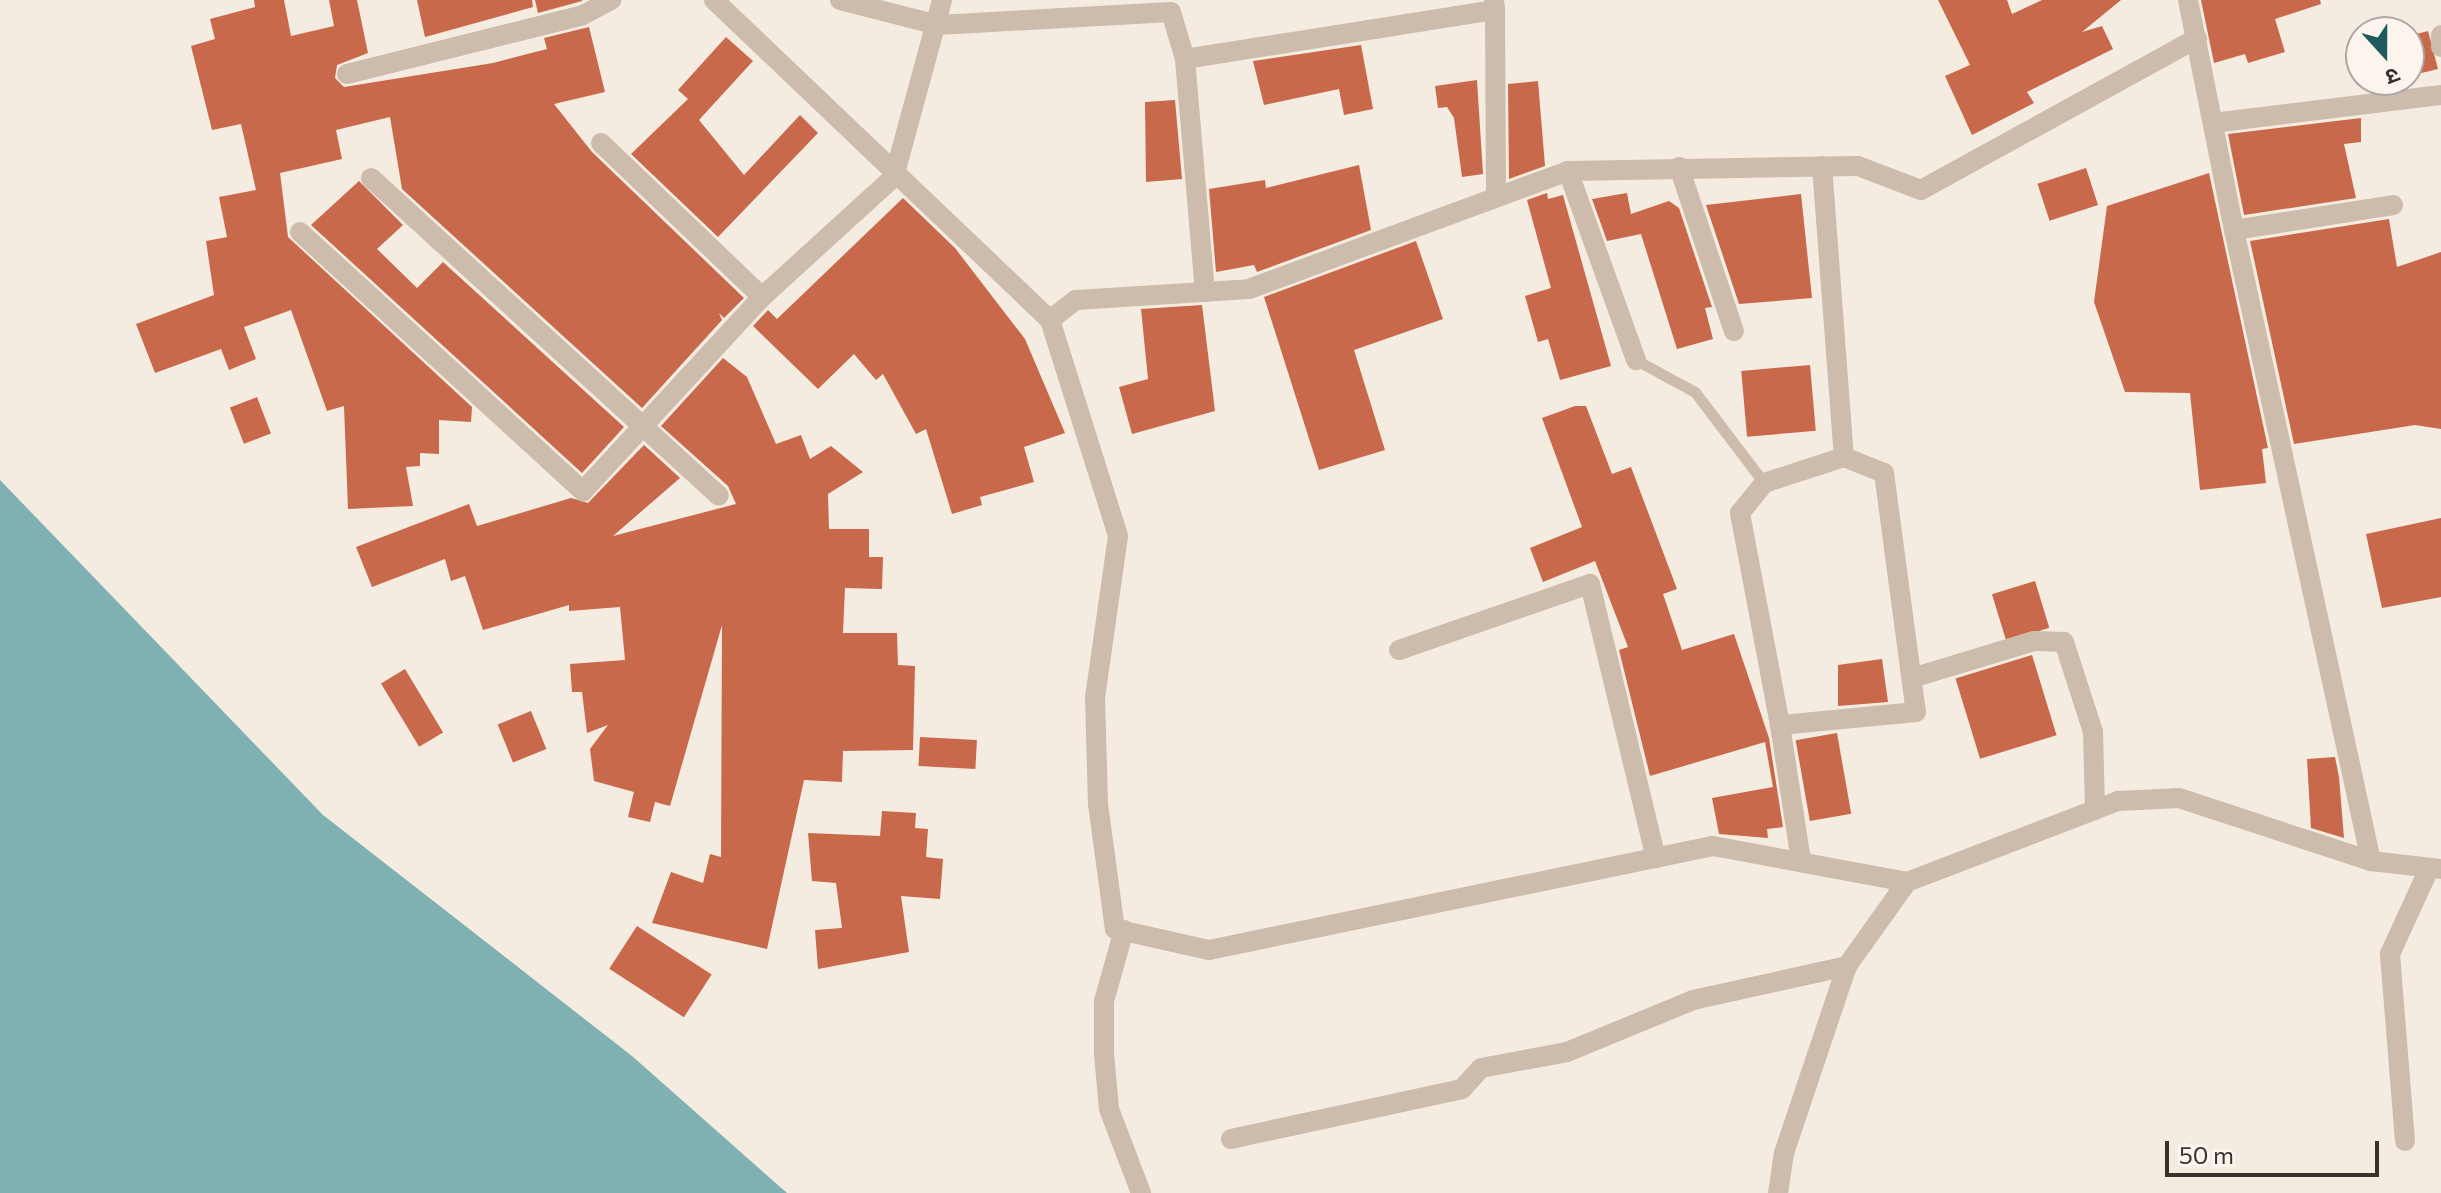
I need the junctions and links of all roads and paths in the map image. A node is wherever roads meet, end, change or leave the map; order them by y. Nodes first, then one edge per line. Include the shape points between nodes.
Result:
1 (611, 0) edge
2 (714, 0) edge
3 (840, 0) edge
4 (942, 0) edge
5 (2188, 0) edge
6 (1494, 5) edge
7 (1170, 6) edge
8 (938, 25) junction
9 (2441, 35) edge
10 (2197, 38) junction
11 (2441, 47) edge
12 (1185, 59) junction
13 (347, 74) dead end
14 (2441, 95) edge
15 (2213, 123) junction
16 (601, 143) dead end
17 (1822, 166) junction
18 (1679, 167) junction
19 (1568, 171) junction
20 (894, 177) junction
21 (371, 178) dead end
22 (1496, 194) junction
23 (2393, 205) dead end
24 (2234, 230) junction
25 (300, 232) dead end
26 (1205, 292) junction
27 (762, 297) junction
28 (1050, 320) junction
29 (1734, 331) dead end
30 (1636, 360) joint
31 (640, 430) junction
32 (1844, 457) junction
33 (1764, 483) junction
34 (719, 496) dead end
35 (1399, 650) dead end
36 (1912, 678) junction
37 (1780, 725) junction
38 (2095, 810) junction
39 (1656, 858) junction
40 (1801, 861) junction
41 (2371, 861) junction
42 (2435, 870) edge
43 (1907, 882) junction
44 (1124, 930) junction
45 (1847, 966) junction
46 (1231, 1139) dead end
47 (2405, 1141) dead end
48 (1141, 1193) edge
49 (1778, 1193) edge

1 - 13 street via 583,15
2 - 20 street
3 - 8 street
4 - 8 street
5 - 10 street
6 - 12 street
6 - 22 street
7 - 8 street
7 - 12 street
8 - 20 street
9 - 11 street
10 - 15 street
10 - 17 street via 1921,190 1858,166
12 - 26 street
14 - 15 street
15 - 24 street
16 - 27 street
17 - 18 street
17 - 32 street
18 - 19 street
18 - 29 street
19 - 22 street
19 - 30 street
20 - 27 street
20 - 28 street
21 - 31 street
22 - 26 street via 1276,279
23 - 24 street
24 - 41 street
25 - 31 street via 583,491
26 - 28 street via 1076,300
27 - 31 street
28 - 44 street via 1118,536 1095,697 1098,804 1115,929
30 - 33 lane via 1695,392
31 - 34 street
32 - 33 street
32 - 36 street via 1884,473
33 - 37 street via 1740,513
35 - 39 street via 1590,584
36 - 37 street via 1916,712
36 - 38 street via 2034,641 2064,642 2093,732
37 - 40 street
38 - 41 street via 2179,798
38 - 43 street
39 - 40 street via 1713,846
39 - 44 street via 1209,950
40 - 43 street
41 - 42 street
42 - 47 street via 2390,954
43 - 45 street
44 - 48 street via 1104,1001 1104,1054 1109,1109
45 - 46 street via 1693,1000 1567,1052 1481,1068 1462,1089
45 - 49 street via 1784,1153

